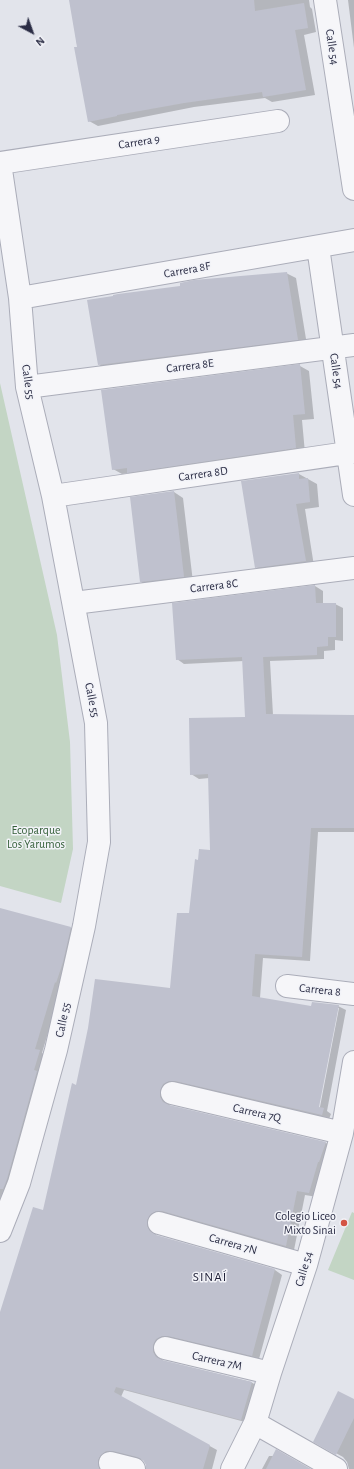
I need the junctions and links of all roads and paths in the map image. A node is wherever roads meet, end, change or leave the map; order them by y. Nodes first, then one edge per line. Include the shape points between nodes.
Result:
1 (325, 0) edge
2 (278, 121) dead end
3 (0, 163) edge
4 (354, 189) edge
5 (354, 240) edge
6 (318, 247) junction
7 (20, 298) junction
8 (354, 345) edge
9 (333, 347) junction
10 (27, 387) junction
11 (351, 452) edge
12 (354, 495) edge
13 (53, 496) junction
14 (354, 568) edge
15 (74, 603) junction
16 (287, 986) dead end
17 (354, 994) edge
18 (354, 1062) edge
19 (172, 1094) dead end
20 (342, 1133) junction
21 (159, 1223) dead end
22 (0, 1231) edge
23 (306, 1266) junction
24 (165, 1348) dead end
25 (270, 1373) junction
26 (255, 1422) junction
27 (110, 1463) dead end
28 (134, 1469) edge
29 (232, 1469) edge
30 (336, 1469) edge

1 - 4 street, Calle 54
2 - 3 street, Carrera 9
3 - 7 street, Calle 55
5 - 6 street, Carrera 8F
6 - 7 street, Carrera 8F
6 - 9 street, Calle 54
7 - 10 street, Calle 55
8 - 9 street, Carrera 8E
9 - 10 street, Carrera 8E
9 - 11 street, Calle 54
10 - 13 street, Calle 55
11 - 12 street, Calle 54
11 - 13 street, Carrera 8D
13 - 15 street, Calle 55
14 - 15 street, Carrera 8C
15 - 22 street, Calle 55 via 96,723 99,842 84,926 56,1050 20,1183
16 - 17 street, Carrera 8
18 - 20 street, Calle 54
19 - 20 street, Carrera 7Q
20 - 23 street, Calle 54
21 - 23 street, Carrera 7N
23 - 25 street, Calle 54
24 - 25 street, Carrera 7M
25 - 26 street, Calle 54
26 - 29 street, Calle 54
26 - 30 street
27 - 28 street

